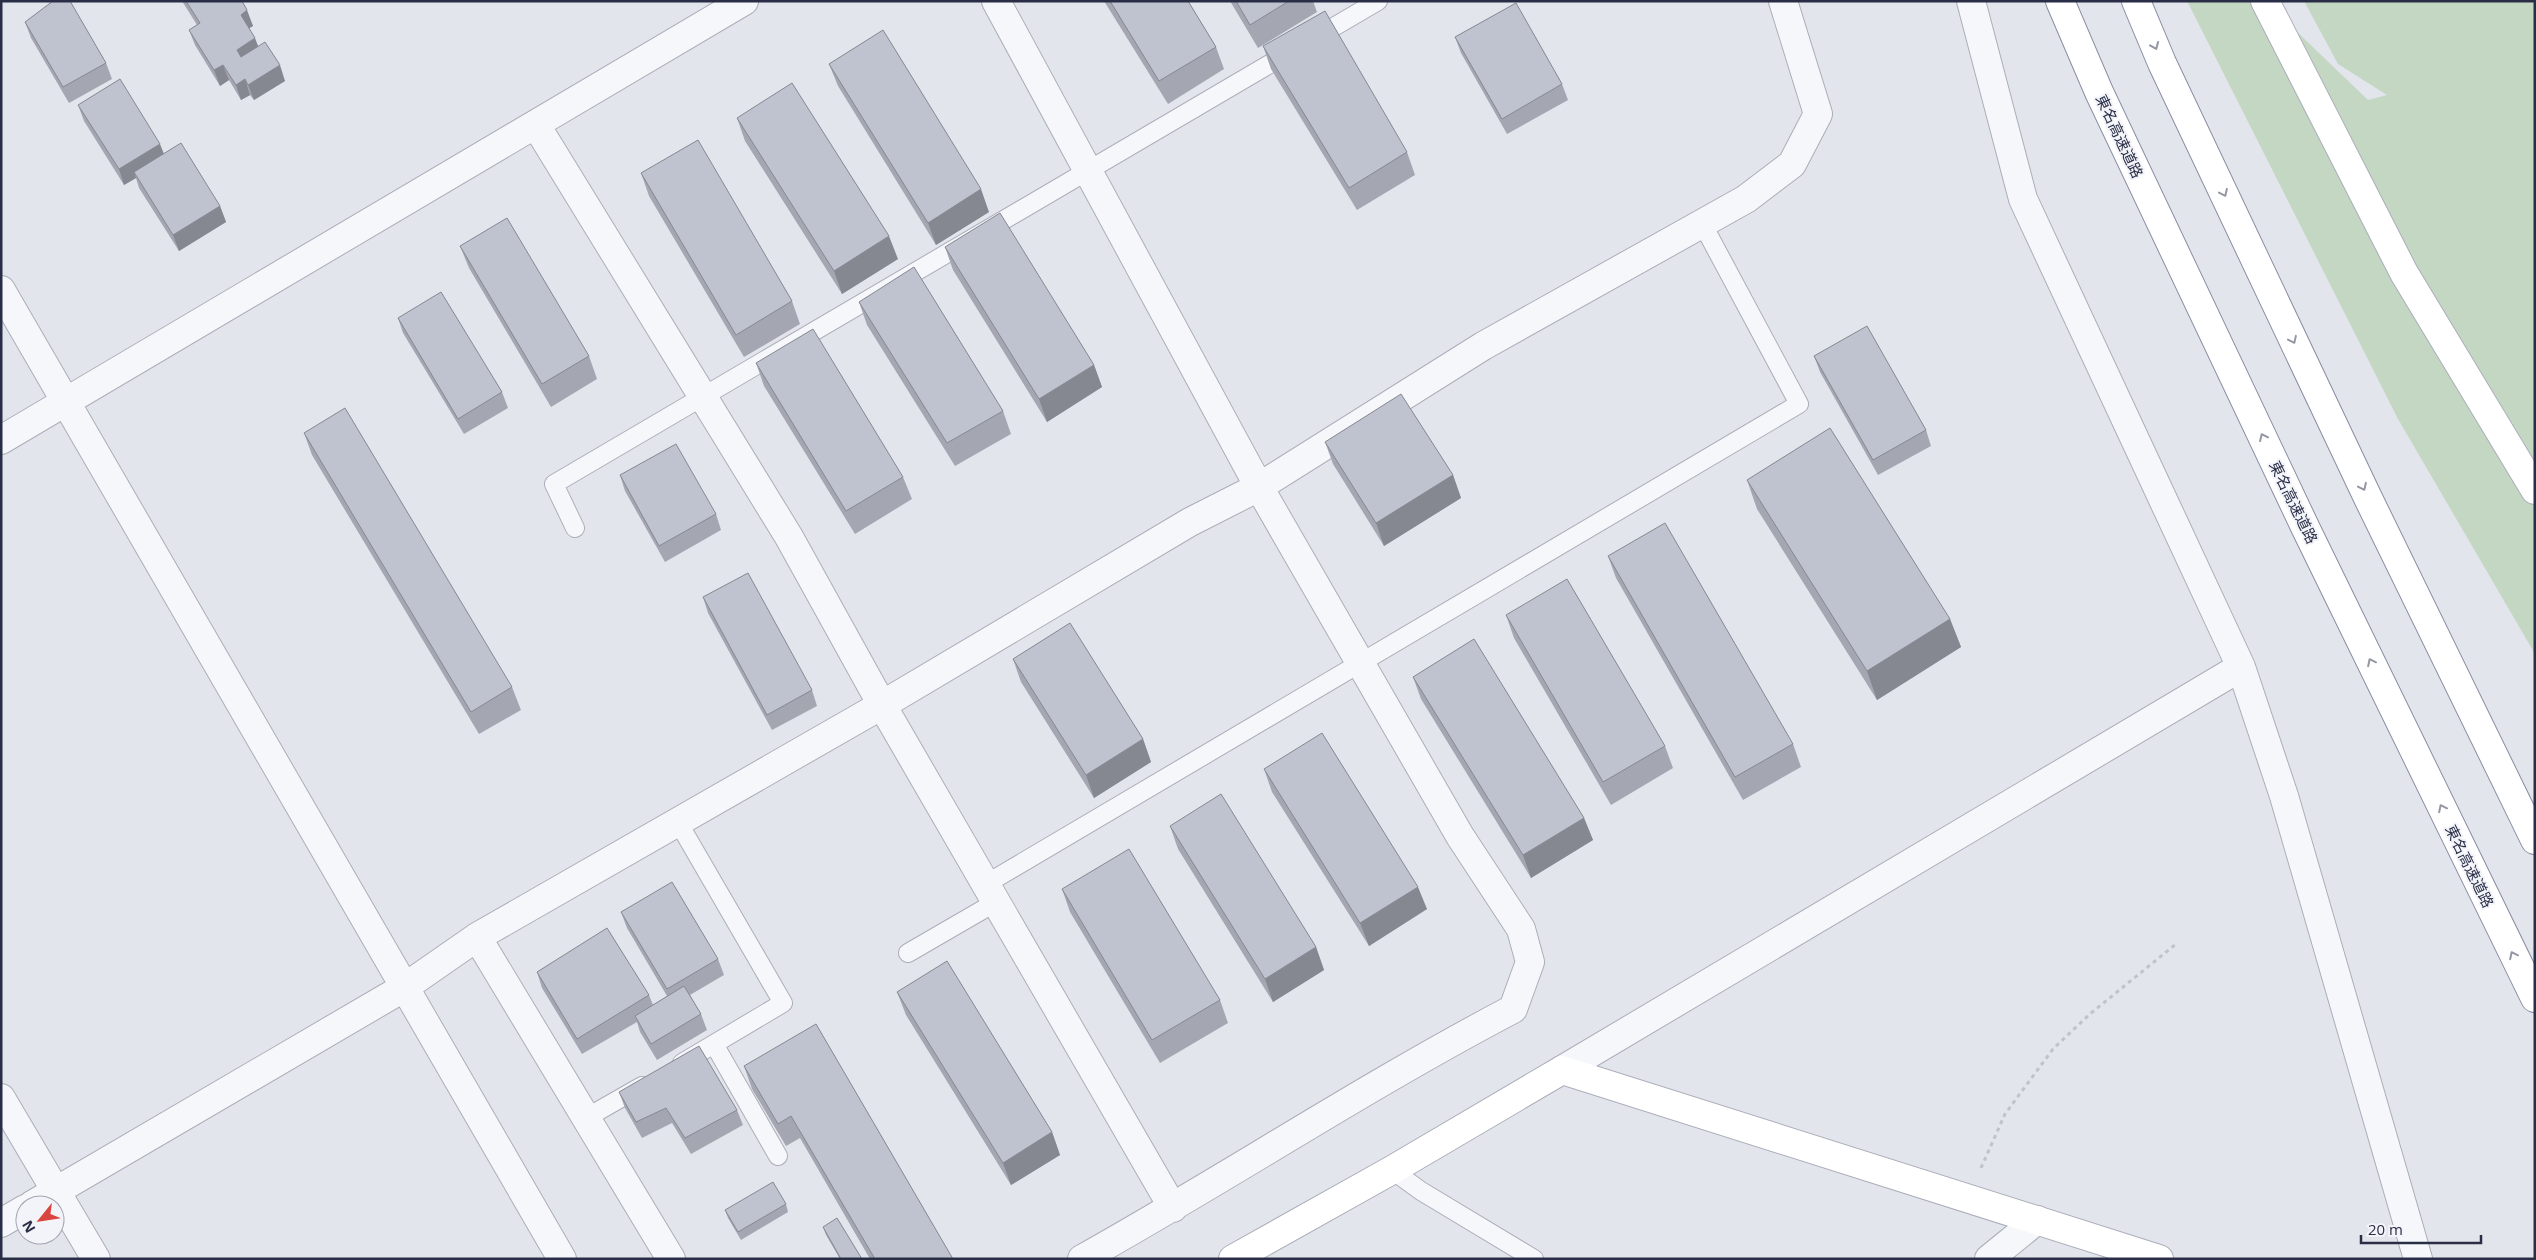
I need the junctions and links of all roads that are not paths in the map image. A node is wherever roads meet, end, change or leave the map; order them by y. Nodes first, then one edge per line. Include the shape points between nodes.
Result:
1 (744, 1) edge
2 (996, 1) edge
3 (1378, 1) edge
4 (1783, 1) edge
5 (1970, 1) edge
6 (2060, 1) edge
7 (2136, 1) edge
8 (2265, 1) edge
9 (536, 124) junction
10 (1088, 170) junction
11 (1702, 224) junction
12 (1, 290) edge
13 (702, 396) junction
14 (66, 402) junction
15 (1, 440) edge
16 (1259, 487) junction
17 (2535, 490) edge
18 (575, 528) dead end
19 (1360, 663) junction
20 (2241, 667) junction
21 (882, 705) junction
22 (678, 822) junction
23 (2535, 840) edge
24 (991, 893) junction
25 (477, 937) junction
26 (908, 953) dead end
27 (405, 987) junction
28 (2535, 998) edge
29 (714, 1044) junction
30 (1562, 1070) junction
31 (1, 1098) edge
32 (586, 1118) junction
33 (778, 1156) dead end
34 (1392, 1170) junction
35 (57, 1190) junction
36 (49, 1195) edge
37 (1174, 1208) junction
38 (15, 1215) edge
39 (2037, 1220) junction
40 (1, 1223) edge
41 (96, 1259) edge
42 (562, 1259) edge
43 (671, 1259) edge
44 (1082, 1259) edge
45 (1233, 1259) edge
46 (1534, 1259) edge
47 (1989, 1259) edge
48 (2159, 1259) edge
49 (2418, 1259) edge

1 - 9 street
2 - 10 street
3 - 10 lane
4 - 11 street via 1818,114 1792,164 1746,199
5 - 20 street via 2022,199
28 -> 6 main road, 東名高速道路 via 2306,529 2099,92
7 -> 23 main road via 2166,72 2364,489
8 - 17 main road via 2404,273
9 - 13 street
9 - 14 street
10 - 13 lane
10 - 16 street
11 - 16 street via 1483,346
11 - 19 lane via 1800,404
12 - 14 street
13 - 18 lane via 554,484
13 - 21 street via 789,537
14 - 15 street
14 - 27 street
16 - 19 street
16 - 21 street via 1190,522
19 - 24 lane
19 - 37 street via 1460,836 1520,929 1530,962 1522,987 1514,1009 1446,1044
20 - 30 street
20 - 49 street via 2284,796
21 - 22 street
21 - 24 street
22 - 25 street
22 - 29 lane via 783,1003
24 - 26 lane
24 - 37 street
25 - 27 street
25 - 32 street
27 - 35 street
27 - 42 street
29 - 32 lane
29 - 33 lane
30 - 34 main road
30 - 39 main road
31 - 35 street
32 - 43 street
34 - 45 main road
34 - 46 lane via 1420,1191
35 - 36 street
35 - 41 street
37 - 44 street
38 - 40 street
39 - 47 street
39 - 48 main road

